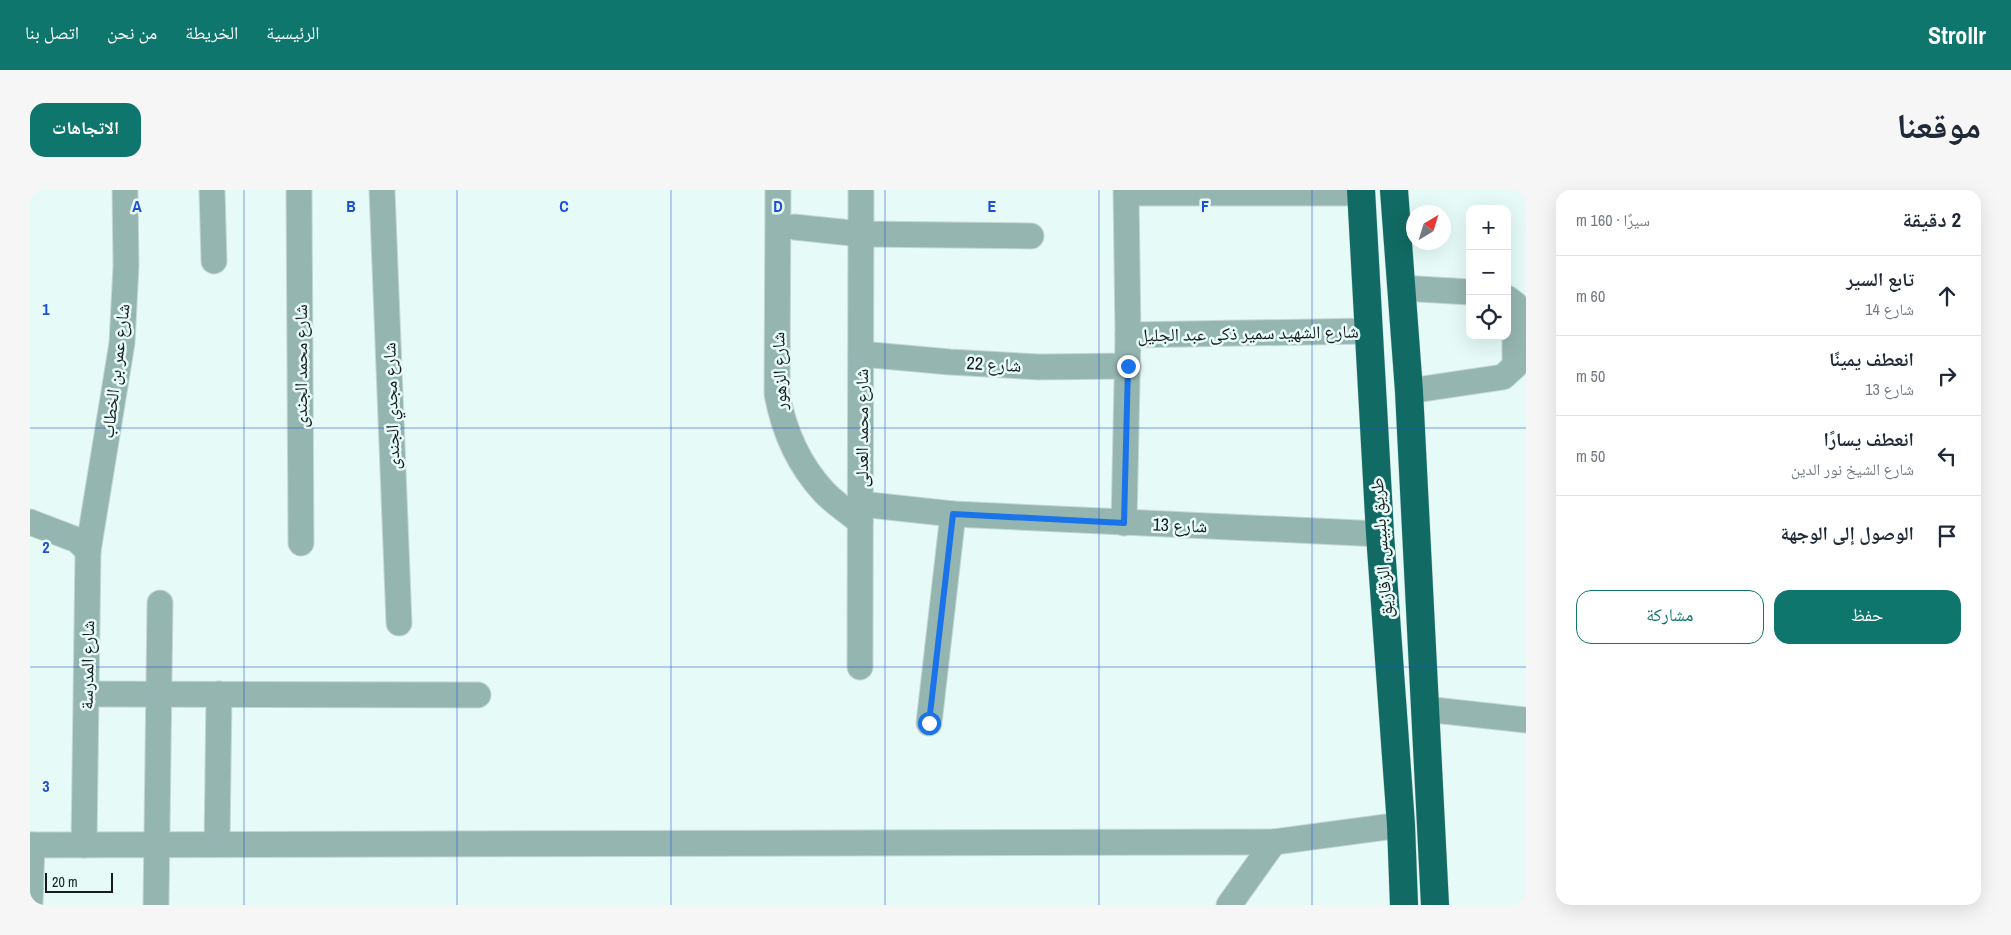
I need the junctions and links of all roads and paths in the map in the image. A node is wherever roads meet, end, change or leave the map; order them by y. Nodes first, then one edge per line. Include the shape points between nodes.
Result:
1 (124, 190) edge
2 (212, 190) edge
3 (298, 190) edge
4 (382, 190) edge
5 (778, 190) edge
6 (861, 190) edge
7 (1394, 190) edge
8 (1126, 192) edge
9 (1361, 192) edge
10 (794, 227) dead end
11 (861, 234) junction
12 (1032, 236) dead end
13 (214, 261) dead end
14 (1401, 288) junction
15 (1466, 292) edge
16 (1511, 301) edge
17 (1368, 331) junction
18 (1128, 336) junction
19 (861, 354) junction
20 (1128, 366) junction
21 (1409, 391) junction
22 (861, 513) junction
23 (953, 514) junction
24 (30, 522) edge
25 (1124, 523) junction
26 (1380, 534) junction
27 (301, 543) dead end
28 (88, 551) junction
29 (160, 603) dead end
30 (399, 623) dead end
31 (860, 667) dead end
32 (87, 694) junction
33 (158, 694) junction
34 (219, 694) junction
35 (478, 696) dead end
36 (1425, 709) junction
37 (1526, 720) edge
38 (929, 723) dead end
39 (1401, 825) junction
40 (1274, 842) junction
41 (217, 844) junction
42 (31, 845) edge
43 (84, 845) junction
44 (157, 845) junction
45 (30, 905) edge
46 (156, 905) edge
47 (1229, 905) edge
48 (1404, 905) edge
49 (1435, 905) edge

1 - 28 street, شارع عمر بن الخطاب via 126,266 122,343
2 - 13 street
3 - 27 street, شارع محمد الجندى
4 - 30 street, شارع مجدي الجندى
5 - 22 street, شارع الزهور via 777,394 781,419 796,455 824,492
6 - 11 street, شارع محمد العدلى
7 - 14 highway, طريق بلبيس, الزقازيق
8 - 9 street
8 - 18 street
9 - 17 highway, طريق بلبيس, الزقازيق
10 - 11 street
11 - 12 street
11 - 19 street, شارع محمد العدلى
14 - 15 street
14 - 21 highway, طريق بلبيس, الزقازيق
16 - 21 street via 1514,304 1515,366 1503,377
17 - 18 street, شارع الشهيد سمير ذكى عبد الجليل
17 - 26 highway, طريق بلبيس, الزقازيق
18 - 20 street
19 - 20 street, شارع 22 via 1029,366
19 - 22 street, شارع محمد العدلى
20 - 25 street
21 - 36 highway, طريق بلبيس, الزقازيق
22 - 23 street, شارع 13
22 - 31 street, شارع محمد العدلى
23 - 25 street, شارع 13
23 - 38 street
24 - 28 street via 77,540
25 - 26 street, شارع 13
26 - 39 highway, طريق بلبيس, الزقازيق
28 - 32 street, شارع المدرسة
29 - 33 street
32 - 33 street
32 - 43 street, شارع المدرسة
33 - 34 street
33 - 44 street
34 - 35 street
34 - 41 street
36 - 37 street
36 - 49 highway, طريق بلبيس, الزقازيق
39 - 40 street
39 - 48 highway, طريق بلبيس, الزقازيق
40 - 41 street
40 - 47 street
41 - 44 street
42 - 43 street
42 - 45 street
43 - 44 street
44 - 46 street

